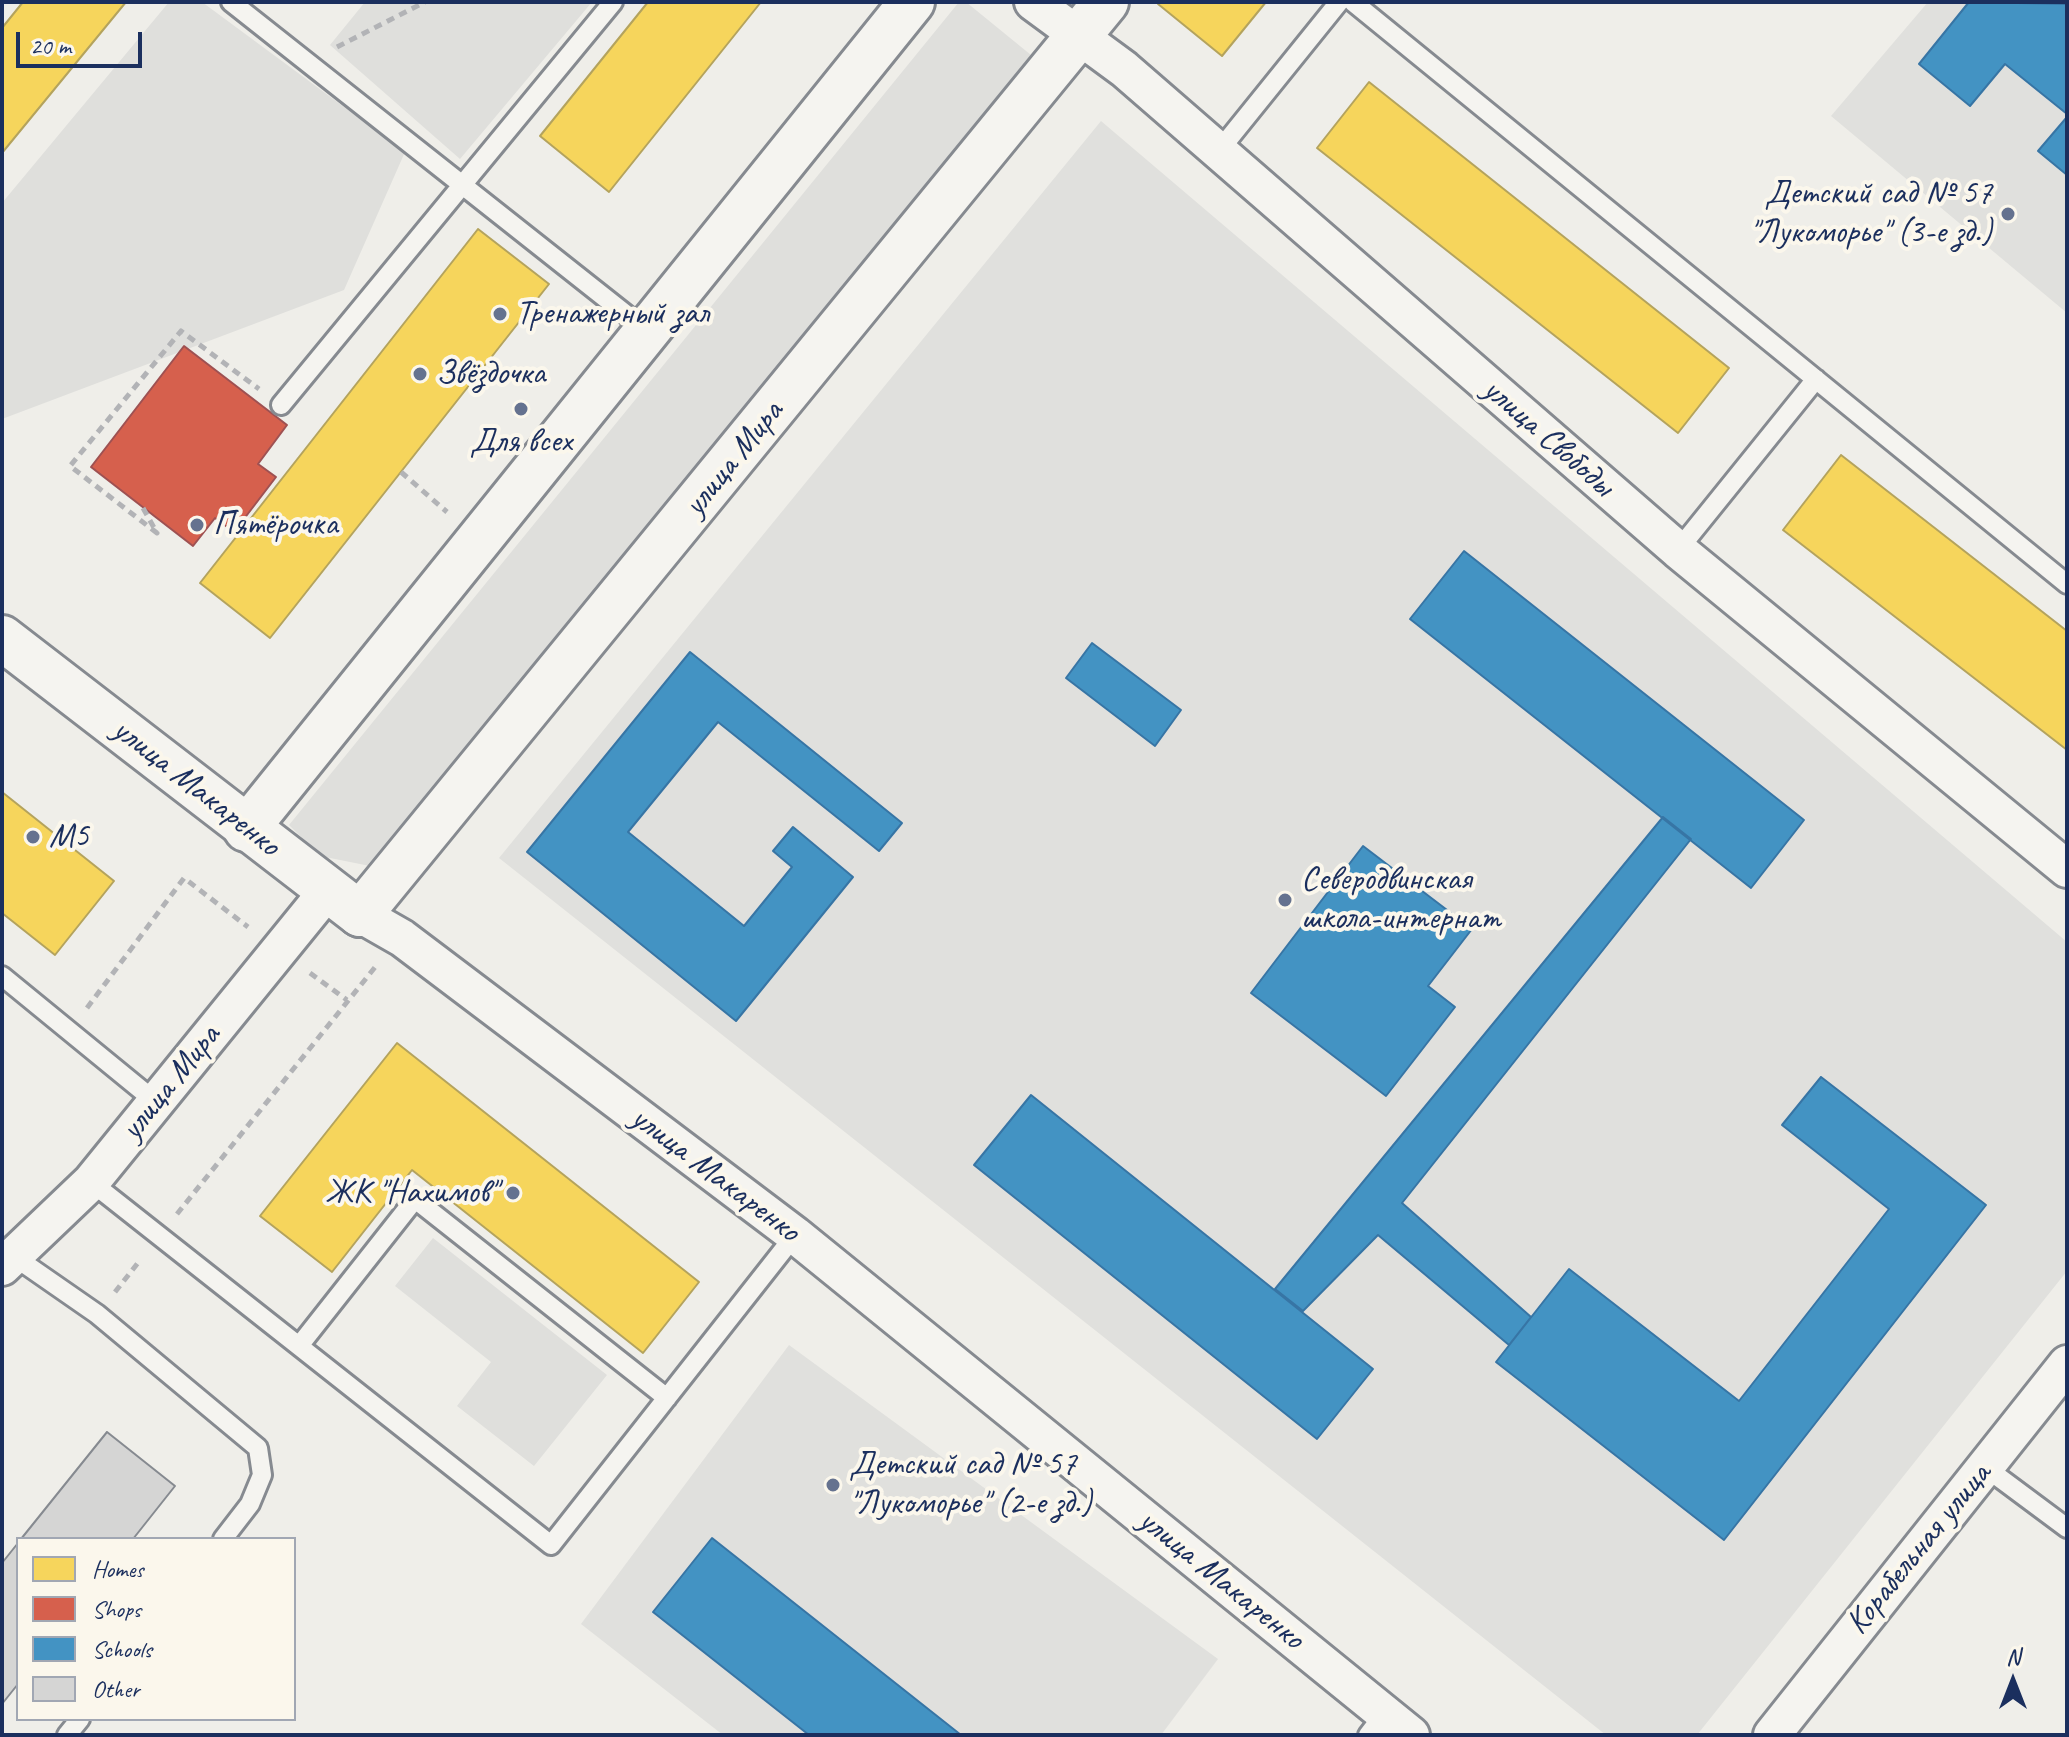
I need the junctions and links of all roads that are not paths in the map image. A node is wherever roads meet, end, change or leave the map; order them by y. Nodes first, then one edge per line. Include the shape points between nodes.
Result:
1 (231, 2) edge
2 (613, 2) edge
3 (912, 2) edge
4 (1033, 2) edge
5 (1106, 2) edge
6 (1339, 2) edge
7 (1353, 2) edge
8 (1077, 38) junction
9 (1218, 152) junction
10 (461, 183) junction
11 (647, 331) junction
12 (1816, 379) junction
13 (281, 405) road end
14 (1678, 550) junction
15 (2067, 584) edge
16 (2, 638) edge
17 (246, 829) junction
18 (2067, 869) edge
19 (344, 902) junction
20 (2, 976) edge
21 (156, 1102) junction
22 (91, 1182) junction
23 (795, 1235) junction
24 (7, 1261) edge
25 (299, 1346) junction
26 (2067, 1364) edge
27 (667, 1398) junction
28 (1985, 1467) junction
29 (2067, 1528) edge
30 (225, 1537) edge
31 (1388, 1728) edge
32 (1772, 1735) edge

1 - 10 lane
2 - 10 lane
3 - 11 main road
4 - 8 street, улица Свободы
5 - 8 main road, улица Мира
6 - 9 lane
7 - 12 lane
8 - 9 street, улица Свободы via 1124,69
8 - 19 main road, улица Мира
9 - 14 street, улица Свободы
10 - 11 lane
10 - 13 lane
11 - 17 main road
12 - 14 lane
12 - 15 lane
14 - 18 street, улица Свободы
16 - 17 main road, улица Макаренко
17 - 19 main road, улица Макаренко
19 - 21 street, улица Мира
19 - 23 street, улица Макаренко via 402,938
20 - 21 lane
21 - 22 street, улица Мира
22 - 24 street, улица Мира
22 - 25 lane
23 - 27 lane
23 - 31 street, улица Макаренко
24 - 30 lane via 97,1314 258,1448 262,1475 250,1504
25 - 27 lane via 551,1545
25 - 27 lane via 415,1199
26 - 28 street, Корабельная улица
28 - 29 lane
28 - 32 street, Корабельная улица

